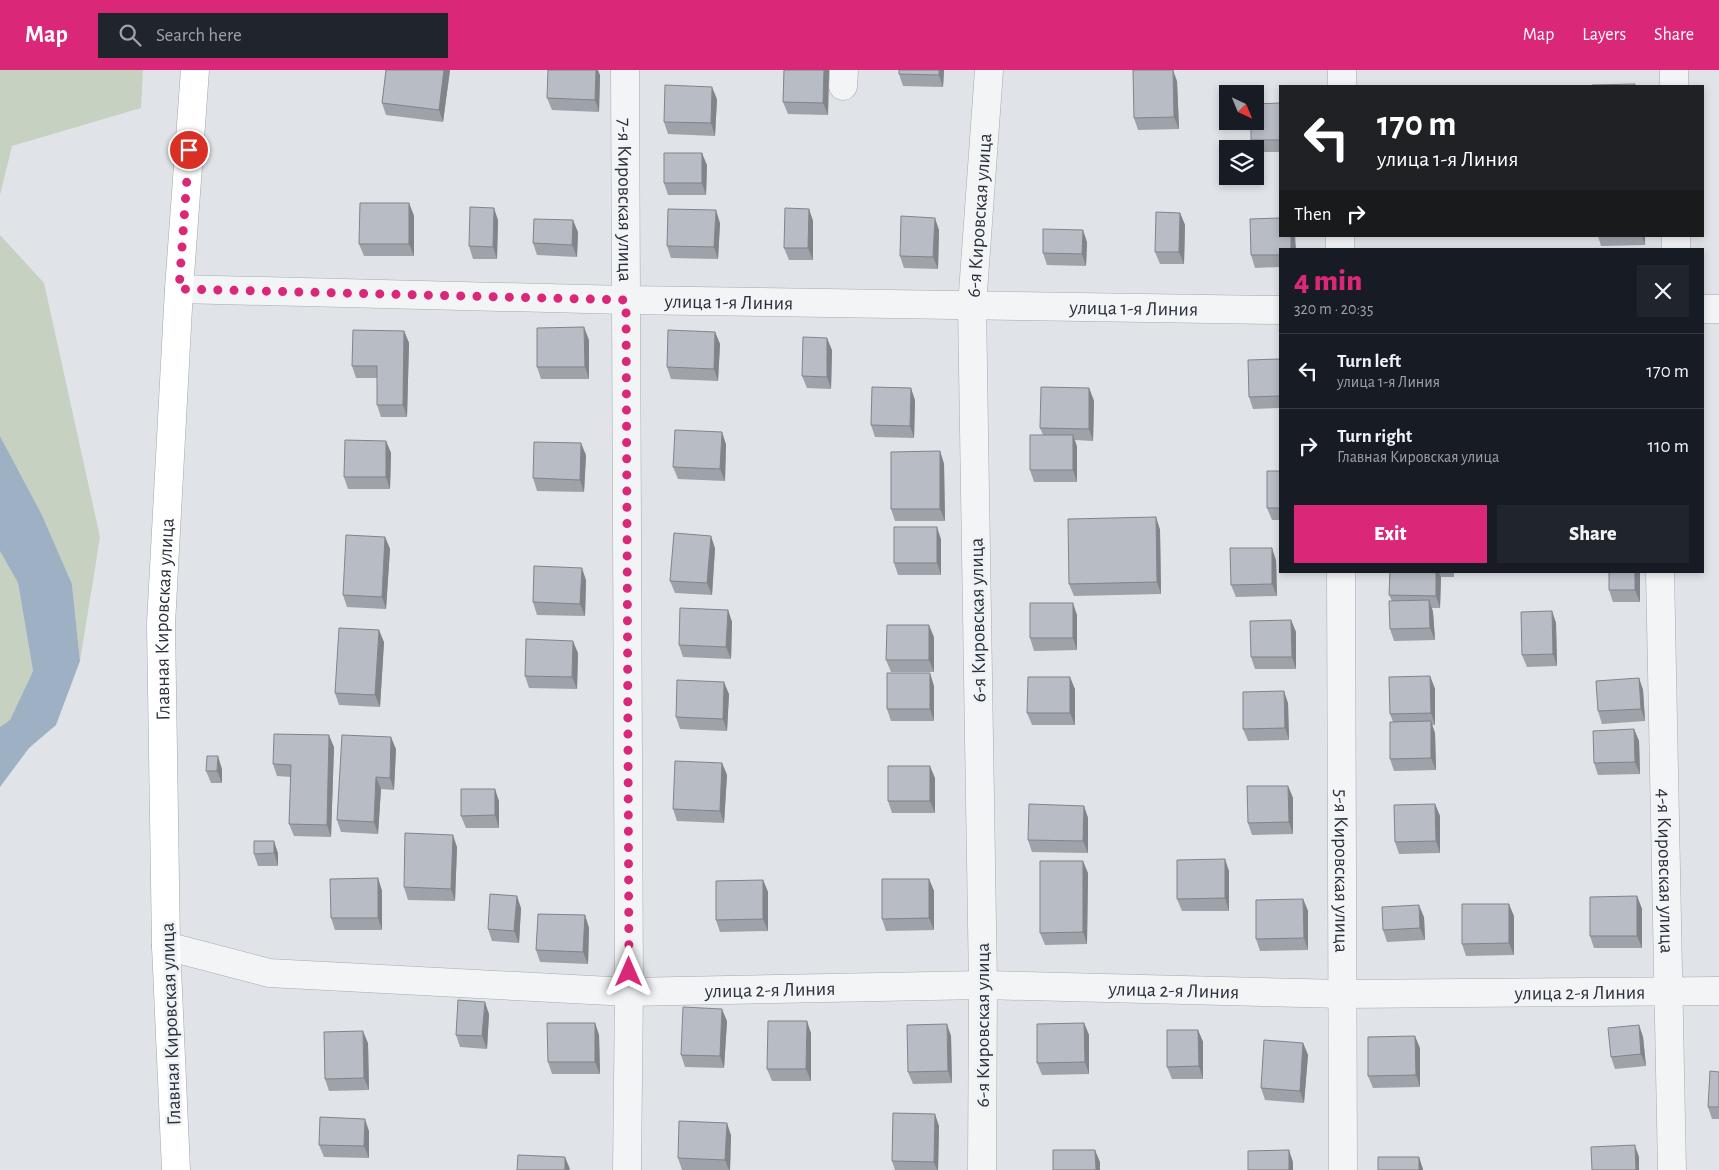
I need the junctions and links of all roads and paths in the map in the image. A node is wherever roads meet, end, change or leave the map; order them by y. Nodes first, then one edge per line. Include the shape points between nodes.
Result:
1 (194, 70) edge
2 (625, 70) edge
3 (989, 70) edge
4 (1342, 70) edge
5 (1674, 70) edge
6 (1342, 85) edge
7 (1674, 85) edge
8 (179, 289) junction
9 (626, 300) junction
10 (972, 306) junction
11 (1704, 309) edge
12 (1719, 309) edge
13 (1279, 310) edge
14 (1341, 573) edge
15 (1660, 573) edge
16 (166, 946) junction
17 (983, 985) junction
18 (1669, 991) junction
19 (1719, 991) edge
20 (629, 992) junction
21 (1344, 994) junction
22 (176, 1170) edge
23 (627, 1170) edge
24 (982, 1170) edge
25 (1343, 1170) edge
26 (1672, 1170) edge

1 - 8 main road, Главная Кировская улица
2 - 9 street, 7-я Кировская улица
3 - 10 street, 6-я Кировская улица
4 - 6 street
5 - 7 street
8 - 9 street, улица 1-я Линия
8 - 16 main road, Главная Кировская улица via 161,624
9 - 10 street, улица 1-я Линия
9 - 20 street, 7-я Кировская улица
10 - 13 street, улица 1-я Линия
10 - 17 street, 6-я Кировская улица
11 - 12 street
14 - 21 street, 5-я Кировская улица
15 - 18 street, 4-я Кировская улица
16 - 20 street, улица 2-я Линия via 269,973
16 - 22 main road, Главная Кировская улица
17 - 20 street, улица 2-я Линия
17 - 21 street, улица 2-я Линия
17 - 24 street, 6-я Кировская улица
18 - 19 street, улица 2-я Линия
18 - 21 street, улица 2-я Линия
18 - 26 street, 4-я Кировская улица
20 - 23 street, 7-я Кировская улица
21 - 25 street, 5-я Кировская улица

